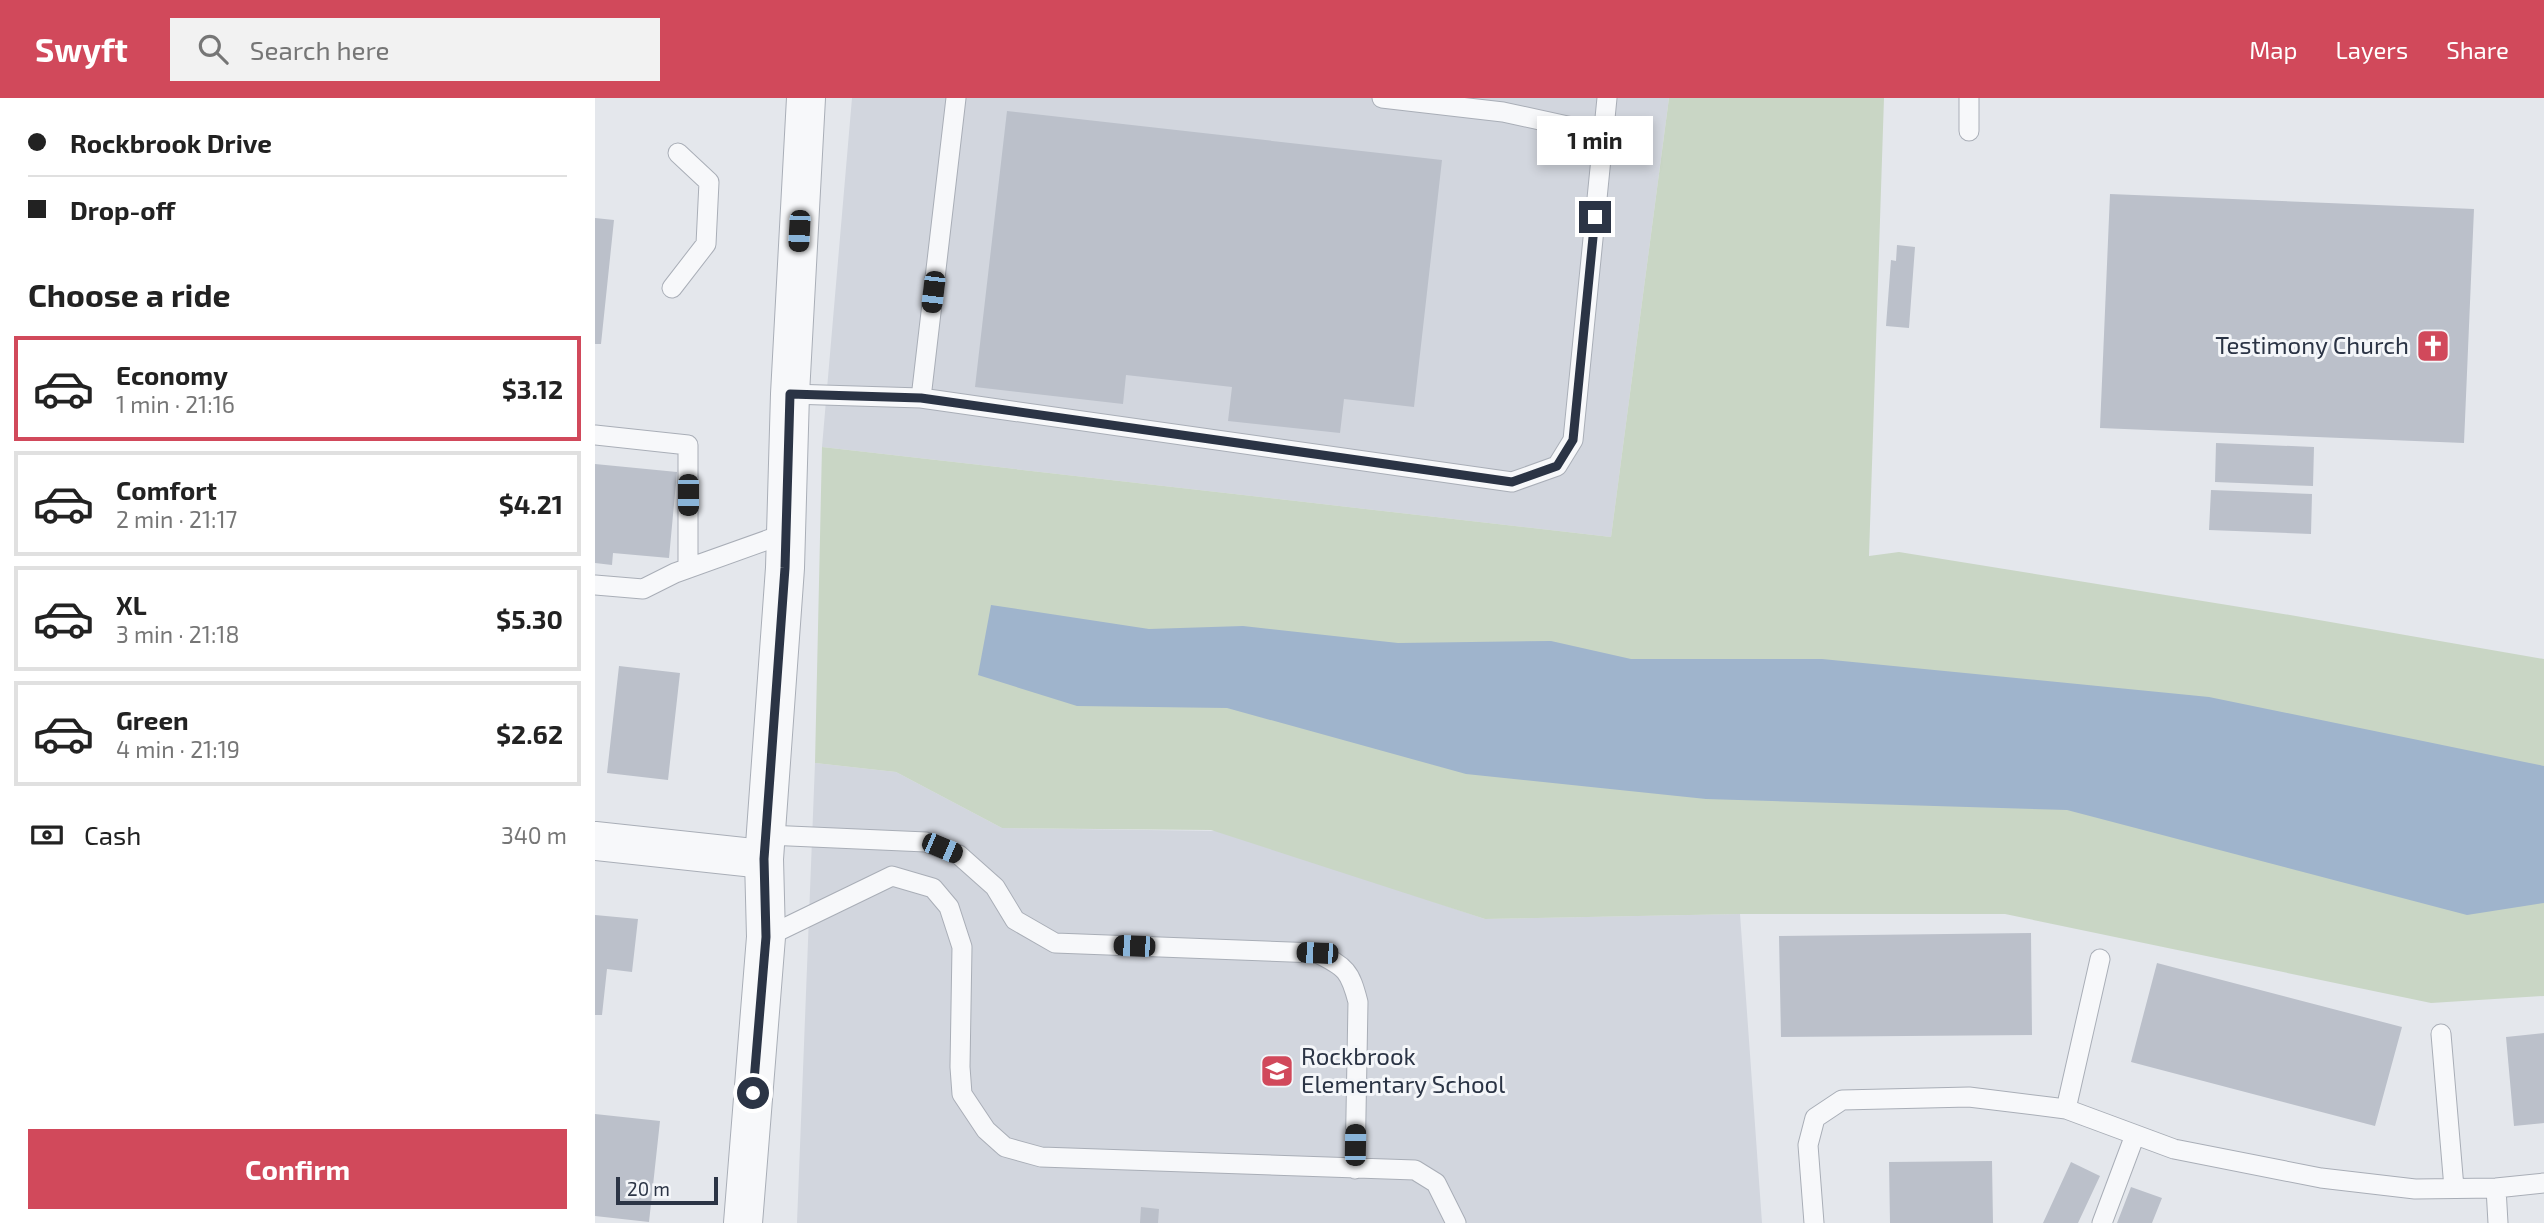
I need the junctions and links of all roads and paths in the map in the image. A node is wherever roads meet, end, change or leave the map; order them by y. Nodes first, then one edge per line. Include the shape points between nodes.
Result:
1 (806, 98) edge
2 (956, 98) edge
3 (1382, 98) edge
4 (1608, 98) edge
5 (1969, 98) edge
6 (1969, 131) dead end
7 (1604, 134) junction
8 (678, 153) dead end
9 (672, 288) dead end
10 (790, 394) junction
11 (921, 398) junction
12 (595, 435) edge
13 (787, 533) junction
14 (688, 568) junction
15 (595, 585) edge
16 (595, 841) edge
17 (766, 847) junction
18 (766, 937) junction
19 (2100, 959) dead end
20 (2441, 1034) dead end
21 (2066, 1110) junction
22 (2135, 1135) junction
23 (1355, 1169) junction
24 (2544, 1183) edge
25 (2454, 1188) junction
26 (2496, 1188) junction
27 (743, 1223) edge
28 (1457, 1223) edge
29 (1814, 1223) edge
30 (2102, 1223) edge
31 (2498, 1223) edge

1 - 10 street
2 - 11 lane
3 - 7 lane via 1503,112
4 - 7 lane
5 - 6 lane
7 - 11 lane via 1573,440 1557,466 1512,482
8 - 9 lane via 709,182 706,244
10 - 11 lane
10 - 13 street
12 - 14 lane via 688,445
13 - 14 lane
13 - 17 street
14 - 15 lane via 643,589
16 - 17 street
17 - 18 street
17 - 23 lane via 926,842 958,855 995,887 1016,920 1055,943 1317,953 1338,964 1352,978 1358,1002
18 - 23 lane via 892,876 933,888 949,907 962,947 963,1094 986,1130 1006,1147 1041,1157
18 - 27 street
19 - 21 lane
20 - 25 lane
21 - 22 lane
21 - 29 lane via 1969,1097 1842,1100 1815,1118 1808,1144
22 - 25 lane via 2174,1149 2321,1178 2415,1189
22 - 30 lane
23 - 28 lane via 1415,1171 1436,1183
24 - 26 lane
25 - 26 lane
26 - 31 lane

